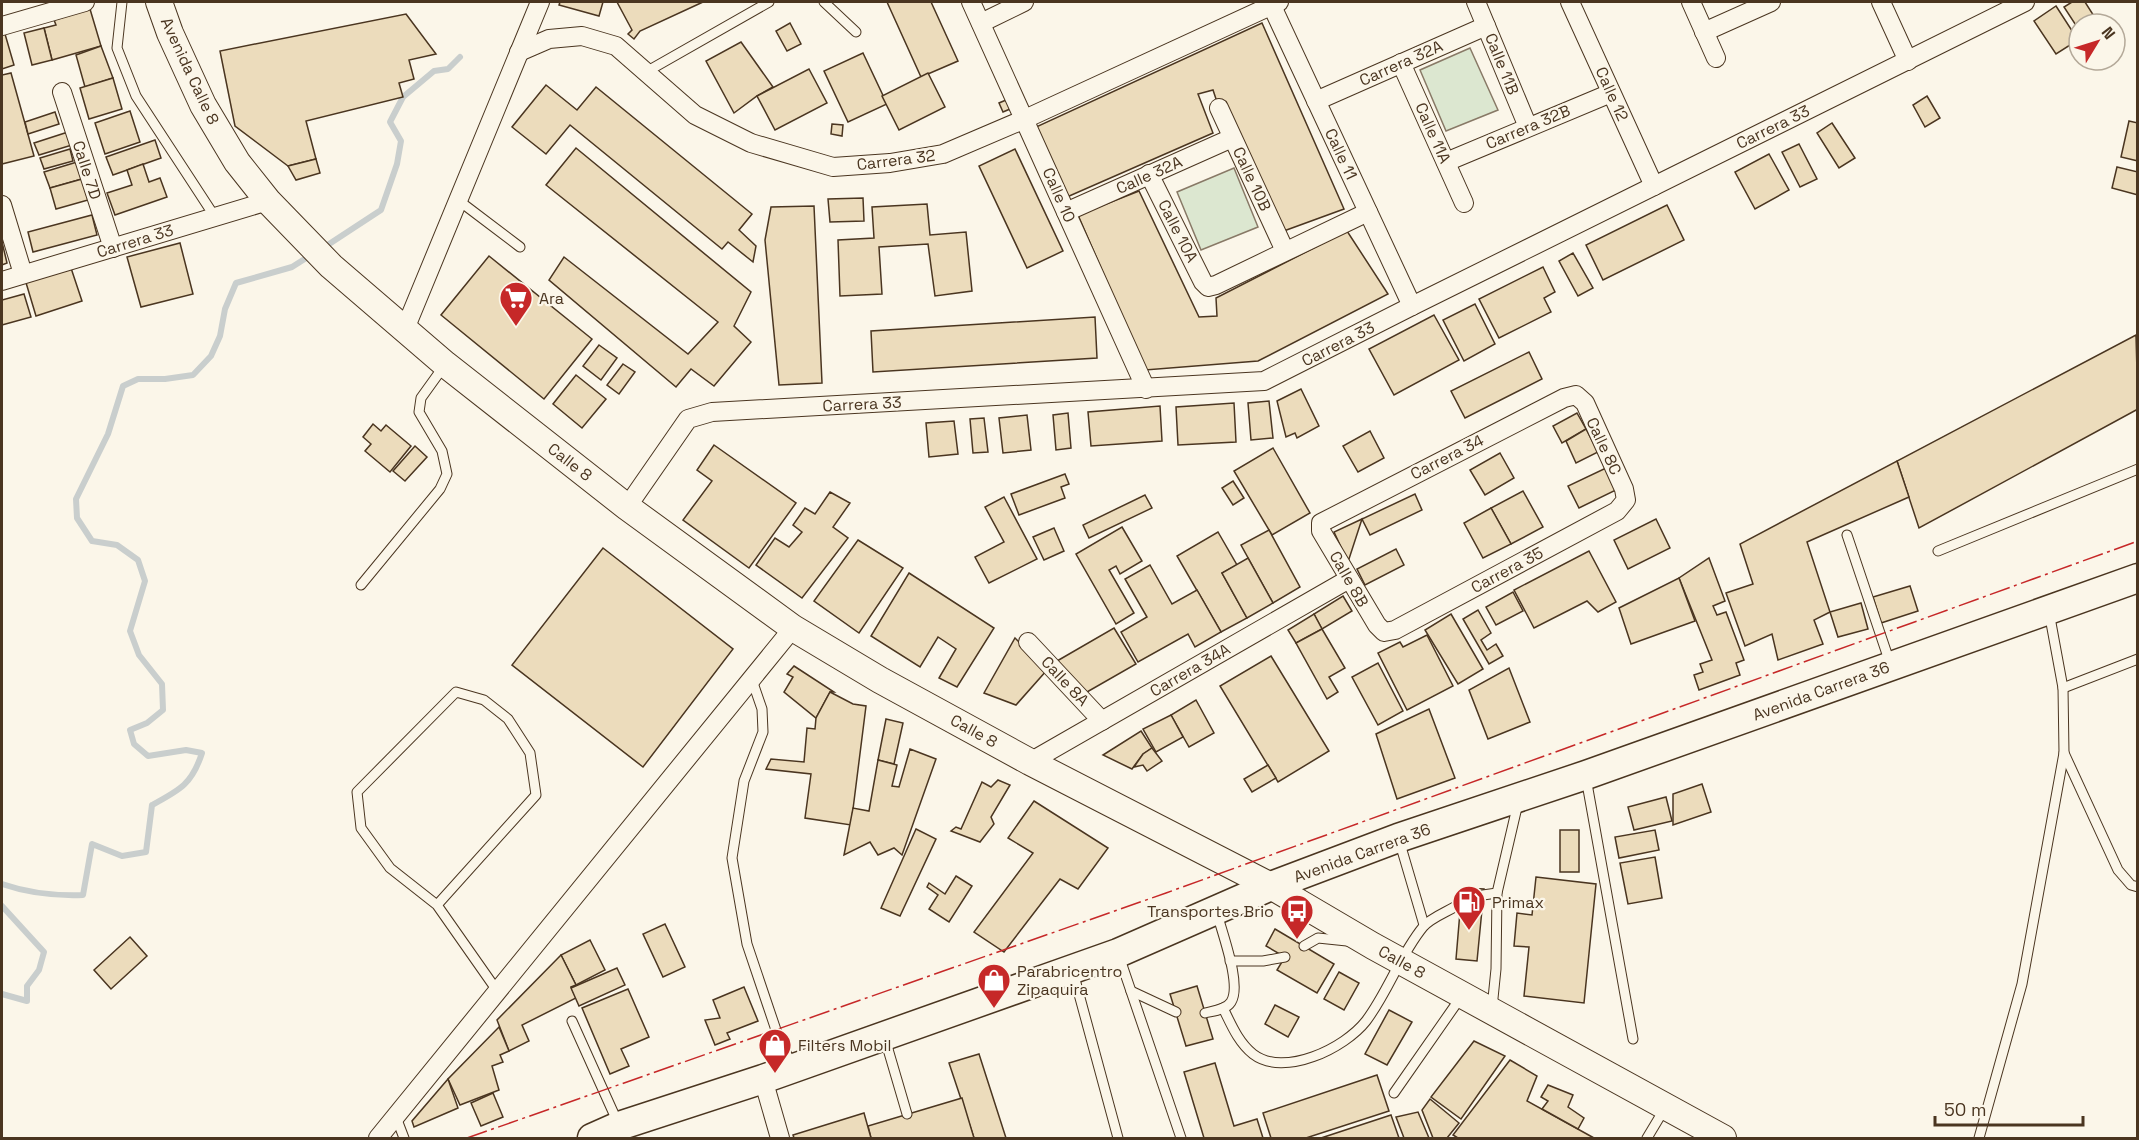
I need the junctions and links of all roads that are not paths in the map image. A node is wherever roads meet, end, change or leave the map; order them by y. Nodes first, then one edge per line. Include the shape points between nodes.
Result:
1 (85, 2) edge
2 (122, 2) edge
3 (159, 2) edge
4 (540, 2) edge
5 (769, 2) edge
6 (824, 2) edge
7 (971, 2) edge
8 (1024, 2) edge
9 (1476, 2) edge
10 (1570, 2) edge
11 (1691, 2) edge
12 (1771, 2) edge
13 (1881, 2) edge
14 (2025, 2) edge
15 (1273, 3) edge
16 (981, 23) junction
17 (2, 26) edge
18 (1486, 26) junction
19 (856, 32) dead end
20 (1704, 32) junction
21 (519, 52) junction
22 (1716, 58) dead end
23 (1908, 61) junction
24 (1401, 63) junction
25 (646, 72) junction
26 (62, 92) dead end
27 (1611, 93) junction
28 (1316, 101) junction
29 (1219, 108) dead end
30 (1025, 119) junction
31 (1528, 127) junction
32 (1232, 138) junction
33 (1446, 162) junction
34 (1149, 174) junction
35 (1654, 186) junction
36 (458, 200) junction
37 (268, 201) junction
38 (1464, 203) dead end
39 (2, 205) edge
40 (1066, 212) junction
41 (1368, 212) junction
42 (215, 217) junction
43 (290, 225) joint
44 (520, 247) dead end
45 (113, 248) junction
46 (1285, 251) junction
47 (23, 274) junction
48 (2, 281) edge
49 (1412, 306) junction
50 (405, 329) junction
51 (445, 364) junction
52 (1146, 389) junction
53 (1576, 395) joint
54 (2138, 469) edge
55 (1626, 500) joint
56 (627, 507) junction
57 (1321, 523) joint
58 (1847, 535) dead end
59 (1938, 551) dead end
60 (2138, 578) edge
61 (1350, 579) junction
62 (361, 585) dead end
63 (2049, 609) junction
64 (793, 628) junction
65 (1384, 632) joint
66 (1028, 642) dead end
67 (2138, 659) edge
68 (1890, 666) junction
69 (752, 680) junction
70 (2063, 688) junction
71 (1102, 720) junction
72 (2064, 753) junction
73 (1030, 762) junction
74 (1586, 776) junction
75 (1519, 798) junction
76 (1398, 838) junction
77 (1271, 886) junction
78 (2138, 887) edge
79 (1497, 892) junction
80 (1483, 896) dead end
81 (1461, 903) dead end
82 (437, 905) junction
83 (1216, 910) junction
84 (1424, 925) junction
85 (1304, 946) dead end
86 (1373, 946) junction
87 (1118, 953) junction
88 (1285, 957) dead end
89 (1230, 961) junction
90 (1402, 962) junction
91 (1073, 969) junction
92 (1131, 991) junction
93 (498, 992) junction
94 (1462, 996) junction
95 (1223, 1008) junction
96 (1492, 1011) junction
97 (1176, 1012) dead end
98 (1205, 1013) dead end
99 (572, 1021) dead end
100 (884, 1036) junction
101 (1633, 1039) dead end
102 (794, 1068) junction
103 (763, 1079) junction
104 (1394, 1093) dead end
105 (1665, 1108) junction
106 (907, 1114) dead end
107 (396, 1117) junction
108 (604, 1135) edge
109 (378, 1138) edge
110 (404, 1138) edge
111 (780, 1138) edge
112 (1118, 1138) edge
113 (1181, 1138) edge
114 (1647, 1138) edge
115 (1723, 1138) edge
116 (1979, 1138) edge

1 - 17 street
2 - 42 lane via 117,48 136,96
3 - 37 main road, Avenida Calle 8 via 203,105 237,162
4 - 21 street
5 - 25 lane
6 - 19 lane
7 - 16 street, Calle 10
8 - 16 street
9 - 18 street, Calle 11B
10 - 27 street, Calle 12
11 - 20 street
12 - 20 street
13 - 23 street
14 - 23 street, Carrera 33
15 - 28 street, Calle 11
15 - 30 street, Carrera 32
16 - 30 street, Calle 10
18 - 24 street, Carrera 32A
18 - 31 street, Calle 11B
20 - 22 street
21 - 25 street, Carrera 32 via 549,39 582,36 616,46
21 - 36 street
23 - 35 street, Carrera 33
24 - 28 street, Carrera 32A
24 - 33 street, Calle 11A
25 - 30 street, Carrera 32 via 695,115 751,142 833,167 943,154
26 - 45 street, Calle 7D
27 - 31 street, Carrera 32B
27 - 35 street, Calle 12
28 - 41 street, Calle 11
29 - 32 street, Calle 10B
30 - 40 street, Calle 10
31 - 33 street, Carrera 32B
32 - 34 street, Calle 32A
32 - 46 street, Calle 10B
33 - 38 street, Calle 11A
34 - 40 street, Calle 32A
34 - 46 street, Calle 10A via 1208,287
35 - 49 street, Carrera 33
36 - 44 lane
36 - 50 street
37 - 42 street, Carrera 33
37 - 43 main road, Avenida Calle 8
39 - 47 street
40 - 52 street, Calle 10
41 - 46 street
41 - 49 street, Calle 11
42 - 45 street, Carrera 33
43 - 50 main road, Calle 8
45 - 47 street, Carrera 33
47 - 48 street, Carrera 33
49 - 52 street, Carrera 33 via 1264,381
50 - 51 main road, Calle 8
51 - 56 main road, Calle 8
51 - 62 lane via 421,398 418,412 442,450 447,474 440,489
52 - 56 street, Carrera 33 via 712,412 688,419
53 - 55 street, Calle 8C via 1585,403
53 - 57 street, Carrera 34
54 - 59 lane
55 - 65 street, Carrera 35 via 1617,511 1395,630
56 - 64 main road, Calle 8
57 - 61 street, Calle 8B
58 - 68 lane
60 - 63 main road, Avenida Carrera 36
61 - 65 street, Calle 8B
61 - 71 street, Carrera 34A
63 - 68 main road, Avenida Carrera 36
63 - 70 lane
64 - 69 street
64 - 73 main road, Calle 8
66 - 71 street, Calle 8A
67 - 70 lane
68 - 74 main road, Avenida Carrera 36
69 - 93 street
69 - 102 lane via 762,709 763,732 744,780 732,858 747,944 776,1030
70 - 72 lane
71 - 73 street, Carrera 34A
72 - 78 lane via 2118,870 2131,885
72 - 116 lane via 2022,984
73 - 77 main road, Calle 8
74 - 75 main road, Avenida Carrera 36
74 - 101 lane
75 - 76 main road, Avenida Carrera 36
75 - 79 lane
76 - 77 main road, Avenida Carrera 36
76 - 84 lane
77 - 83 main road, Avenida Carrera 36
77 - 86 main road, Calle 8
79 - 80 lane
79 - 96 lane
81 - 84 lane
82 - 82 lane via 536,795 530,753 508,720 484,700 456,692 357,792 361,828 390,868
82 - 93 lane
83 - 87 main road, Avenida Carrera 36
83 - 89 lane
84 - 90 lane
85 - 86 lane via 1318,938 1335,938
86 - 90 main road, Calle 8
87 - 91 main road, Avenida Carrera 36
87 - 92 lane
88 - 89 lane
89 - 95 lane via 1236,987 1231,1003
90 - 94 main road, Calle 8
90 - 95 lane via 1365,1023 1343,1042 1312,1057 1287,1063 1266,1062 1237,1036
91 - 100 main road, Avenida Carrera 36
91 - 112 lane
92 - 97 lane
92 - 113 lane
93 - 107 street
94 - 96 main road, Calle 8
94 - 104 lane
95 - 98 lane
96 - 105 main road, Calle 8
99 - 108 lane
100 - 102 main road, Avenida Carrera 36
100 - 106 lane
102 - 103 main road, Avenida Carrera 36
103 - 108 main road, Avenida Carrera 36
103 - 111 street
105 - 114 lane
105 - 115 main road, Calle 8
107 - 109 street
107 - 110 lane

